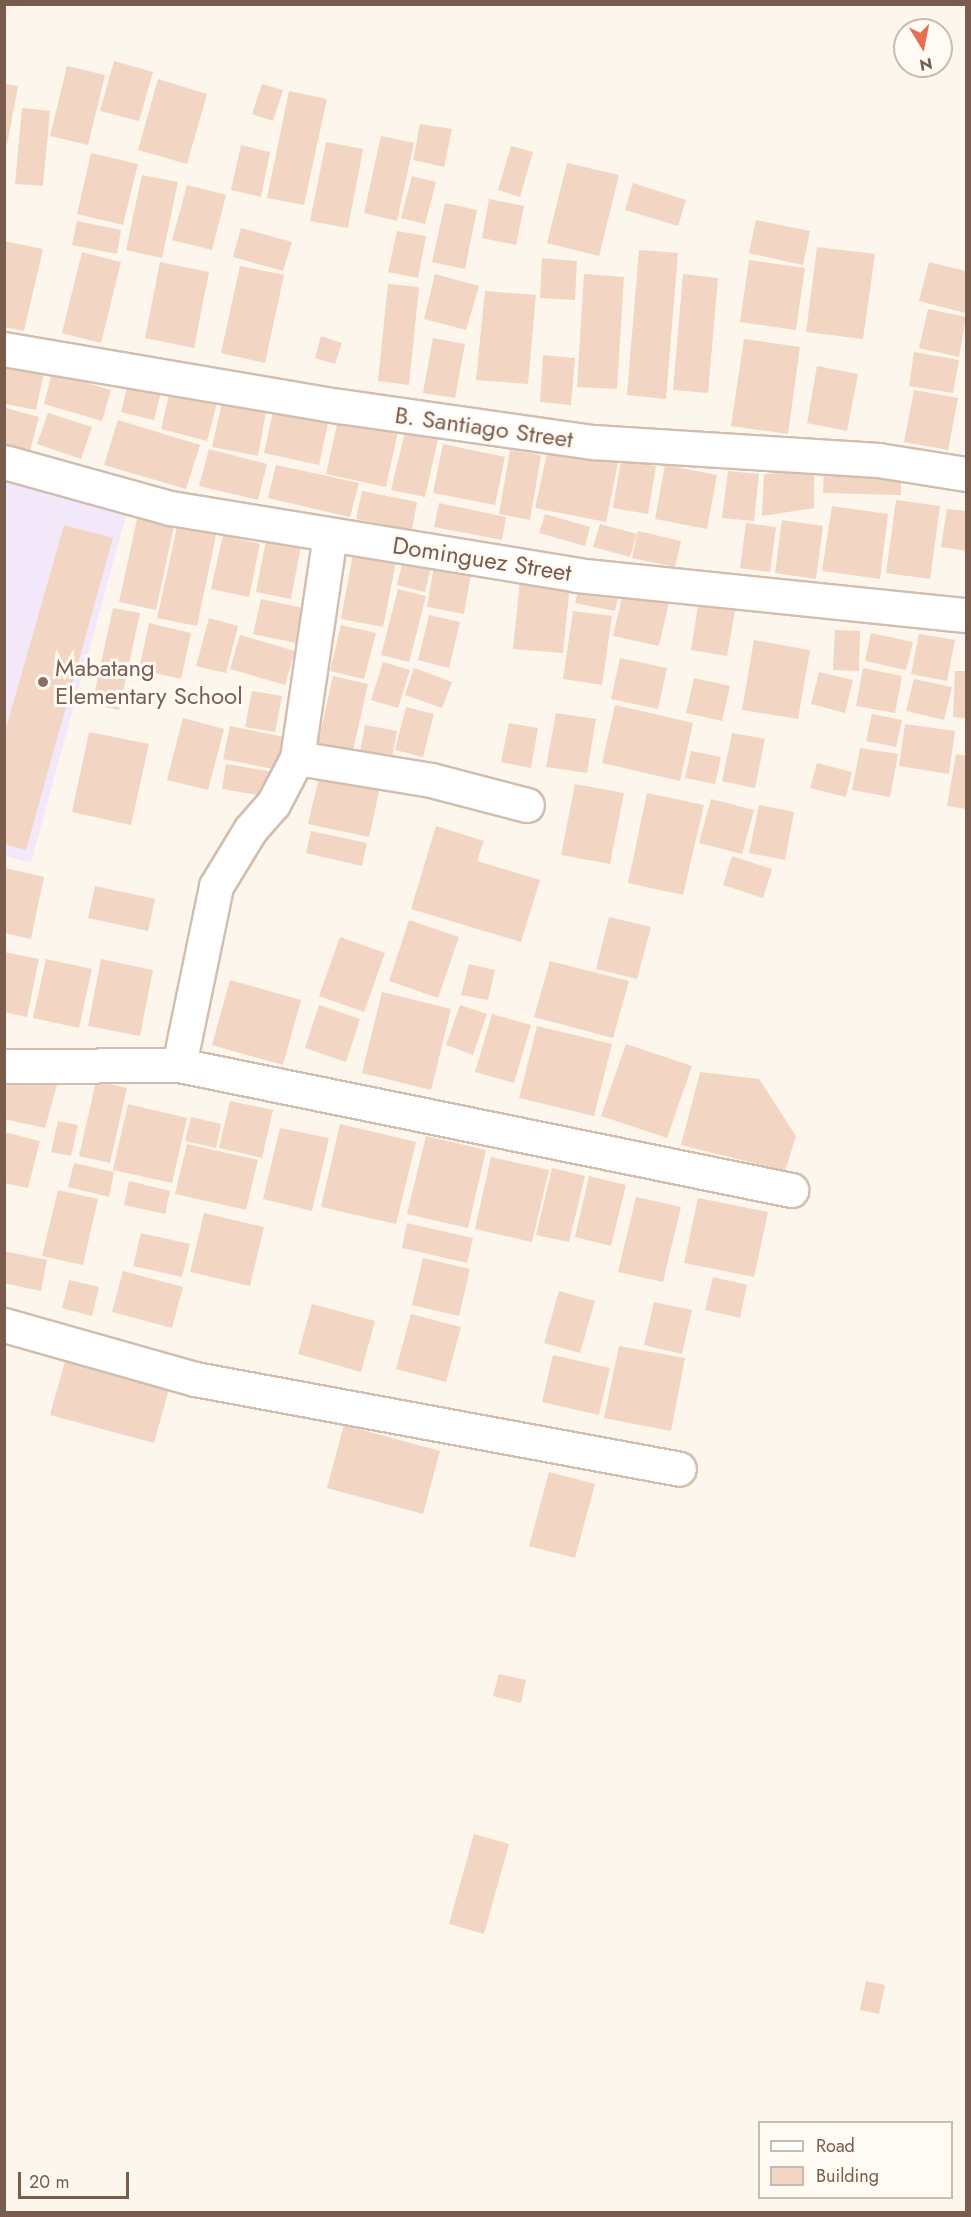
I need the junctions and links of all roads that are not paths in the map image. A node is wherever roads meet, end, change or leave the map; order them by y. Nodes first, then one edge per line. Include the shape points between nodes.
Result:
1 (4, 349) edge
2 (4, 462) edge
3 (966, 474) edge
4 (330, 535) junction
5 (966, 615) edge
6 (297, 758) junction
7 (527, 805) dead end
8 (179, 1065) junction
9 (4, 1066) edge
10 (791, 1190) dead end
11 (4, 1324) edge
12 (679, 1469) dead end

1 - 3 street, B. Santiago Street via 339,406 593,442 878,460
2 - 4 street, Dominguez Street via 170,508
4 - 5 street, Dominguez Street via 577,575
4 - 6 street
6 - 7 street via 431,780
6 - 8 street via 273,804 250,830 216,886
8 - 9 street
8 - 10 street
11 - 12 street via 195,1379

